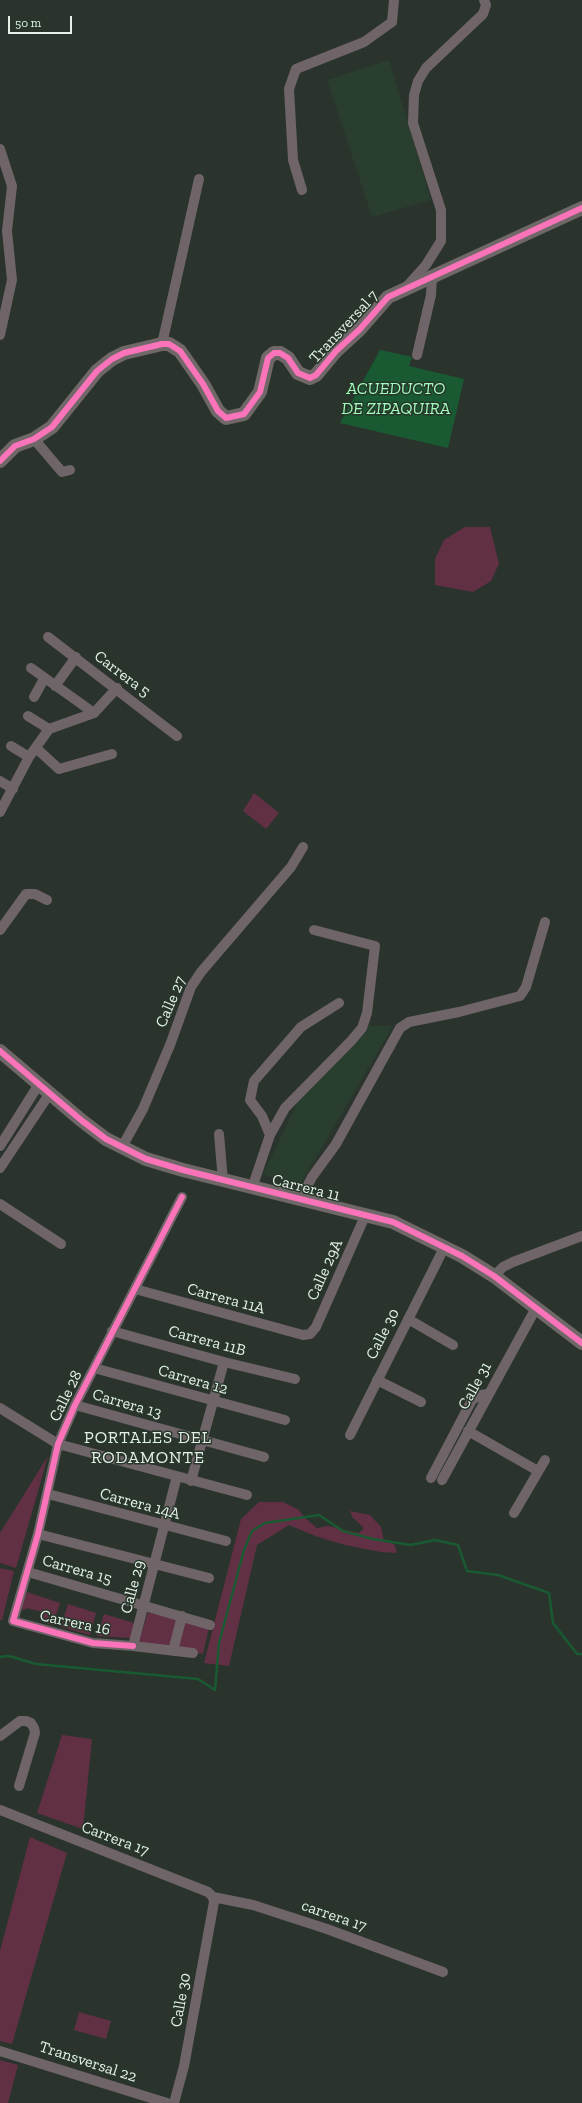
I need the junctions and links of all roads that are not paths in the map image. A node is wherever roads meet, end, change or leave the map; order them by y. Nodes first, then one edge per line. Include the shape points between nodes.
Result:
1 (394, 0) edge
2 (484, 0) edge
3 (0, 149) edge
4 (199, 179) dead end
5 (302, 190) dead end
6 (582, 208) edge
7 (432, 278) junction
8 (407, 287) junction
9 (0, 335) edge
10 (162, 344) junction
11 (417, 355) dead end
12 (34, 439) junction
13 (0, 461) edge
14 (70, 470) dead end
15 (48, 637) dead end
16 (76, 657) junction
17 (31, 668) dead end
18 (44, 679) junction
19 (55, 686) junction
20 (117, 688) junction
21 (34, 696) dead end
22 (94, 713) junction
23 (28, 716) dead end
24 (49, 729) junction
25 (177, 736) dead end
26 (11, 746) dead end
27 (36, 748) junction
28 (112, 754) dead end
29 (29, 757) junction
30 (0, 780) edge
31 (13, 790) junction
32 (0, 812) edge
33 (303, 847) dead end
34 (47, 900) dead end
35 (545, 922) dead end
36 (0, 930) edge
37 (314, 930) dead end
38 (339, 1003) dead end
39 (0, 1051) edge
40 (39, 1084) junction
41 (50, 1093) junction
42 (219, 1134) dead end
43 (270, 1135) junction
44 (0, 1146) edge
45 (122, 1147) junction
46 (0, 1168) edge
47 (223, 1181) junction
48 (252, 1188) junction
49 (182, 1197) dead end
50 (300, 1200) junction
51 (0, 1204) edge
52 (365, 1216) junction
53 (582, 1236) edge
54 (61, 1244) dead end
55 (444, 1248) junction
56 (494, 1276) junction
57 (135, 1290) junction
58 (536, 1308) junction
59 (408, 1319) junction
60 (112, 1331) junction
61 (310, 1334) joint
62 (582, 1343) edge
63 (453, 1345) dead end
64 (224, 1362) junction
65 (94, 1368) junction
66 (295, 1379) dead end
67 (377, 1380) junction
68 (488, 1394) junction
69 (214, 1401) junction
70 (421, 1402) dead end
71 (74, 1405) junction
72 (0, 1408) edge
73 (284, 1420) dead end
74 (468, 1431) junction
75 (350, 1436) dead end
76 (204, 1440) junction
77 (58, 1444) junction
78 (264, 1456) dead end
79 (545, 1460) dead end
80 (538, 1471) junction
81 (177, 1476) junction
82 (431, 1478) dead end
83 (442, 1480) dead end
84 (191, 1481) junction
85 (48, 1494) junction
86 (247, 1495) dead end
87 (514, 1513) dead end
88 (164, 1526) junction
89 (38, 1534) junction
90 (226, 1540) dead end
91 (154, 1564) junction
92 (28, 1572) junction
93 (210, 1578) dead end
94 (143, 1604) junction
95 (182, 1616) junction
96 (13, 1621) joint
97 (210, 1625) dead end
98 (133, 1646) junction
99 (173, 1651) junction
100 (193, 1654) dead end
101 (0, 1736) edge
102 (19, 1786) dead end
103 (0, 1810) edge
104 (213, 1900) junction
105 (443, 1972) dead end
106 (0, 2051) edge
107 (167, 2103) edge
108 (174, 2103) edge

1 - 5 street via 392,22 364,42 296,69 289,89 293,160
2 - 8 street via 486,5 483,14 426,68 418,81 414,95 413,123 441,210 441,241 426,265
3 - 9 street via 12,186 7,231 12,280
4 - 10 street
6 - 7 street, Transversal 7
7 - 8 street, Transversal 7
7 - 11 street via 431,295
8 - 10 street, Transversal 7 via 388,297 378,306 360,329 316,375 310,378 298,373 288,358 280,353 274,353 268,358 260,392 244,414 237,417 226,418 218,411 180,351 169,344
10 - 12 street via 124,353 112,359 97,371 52,427
12 - 13 street via 15,446
12 - 14 street via 62,472
15 - 16 street, Carrera 5
16 - 19 street
16 - 20 street, Carrera 5
17 - 18 street
18 - 19 street
18 - 21 street
19 - 22 street
20 - 22 street
20 - 25 street, Carrera 5
22 - 24 street
23 - 24 street
24 - 27 street
26 - 29 street
27 - 28 street via 60,769
27 - 29 street
29 - 31 street
30 - 31 street
31 - 32 street
33 - 45 street, Calle 27 via 291,867 191,987 143,1109
34 - 36 street via 35,894 26,894
35 - 50 street via 526,987 520,996 408,1022 400,1028 336,1144 312,1177
37 - 43 street via 375,946 367,1013 362,1028 351,1041 284,1108
38 - 43 street via 301,1027 254,1082 250,1100 262,1116
39 - 40 street, Carrera 11
40 - 41 street, Carrera 11
40 - 44 street
41 - 45 street, Carrera 11 via 93,1129
41 - 46 street
42 - 47 street
43 - 48 street
45 - 47 street, Carrera 11 via 146,1159
47 - 48 street, Carrera 11
48 - 50 street, Carrera 11
49 - 57 street, Calle 28
50 - 52 street, Carrera 11
51 - 54 street
52 - 55 street, Carrera 11 via 393,1222
52 - 61 street, Calle 29A via 316,1328
53 - 56 street via 513,1262
55 - 56 street, Carrera 11
55 - 59 street, Calle 30
56 - 58 street, Carrera 11
57 - 60 street, Calle 28
57 - 61 street, Carrera 11A via 303,1335
58 - 62 street, Carrera 11
58 - 68 street, Calle 31
59 - 63 street
59 - 67 street, Calle 30
60 - 64 street, Carrera 11B
60 - 65 street, Calle 28
64 - 66 street, Carrera 11B
64 - 69 street
65 - 69 street, Carrera 12
65 - 71 street, Calle 28
67 - 70 street
67 - 75 street, Calle 30
68 - 74 street, Calle 31
68 - 82 street via 472,1400
69 - 73 street, Carrera 12
69 - 76 street
71 - 76 street, Carrera 13
71 - 77 street, Calle 28
72 - 77 street
74 - 80 street
74 - 83 street, Calle 31
76 - 78 street, Carrera 13
76 - 84 street
77 - 81 street
77 - 85 street, Calle 28
79 - 80 street
80 - 87 street
81 - 84 street
81 - 88 street, Calle 29
84 - 86 street
85 - 88 street, Carrera 14A
85 - 89 street, Calle 28
88 - 90 street, Carrera 14A
88 - 91 street, Calle 29
89 - 91 street
89 - 92 street, Calle 28
91 - 93 street
91 - 94 street, Calle 29
92 - 94 street, Carrera 15
92 - 96 street, Calle 28
94 - 95 street, Carrera 15
94 - 98 street, Calle 29
95 - 97 street, Carrera 15
95 - 99 street
96 - 98 street, Carrera 16 via 93,1643
98 - 99 street
99 - 100 street
101 - 102 street via 20,1721 31,1723 34,1728 35,1733
103 - 104 street, Carrera 17 via 208,1892
104 - 105 street, carrera 17 via 253,1905
104 - 108 street, Calle 30 via 184,2066
106 - 107 street, Transversal 22

